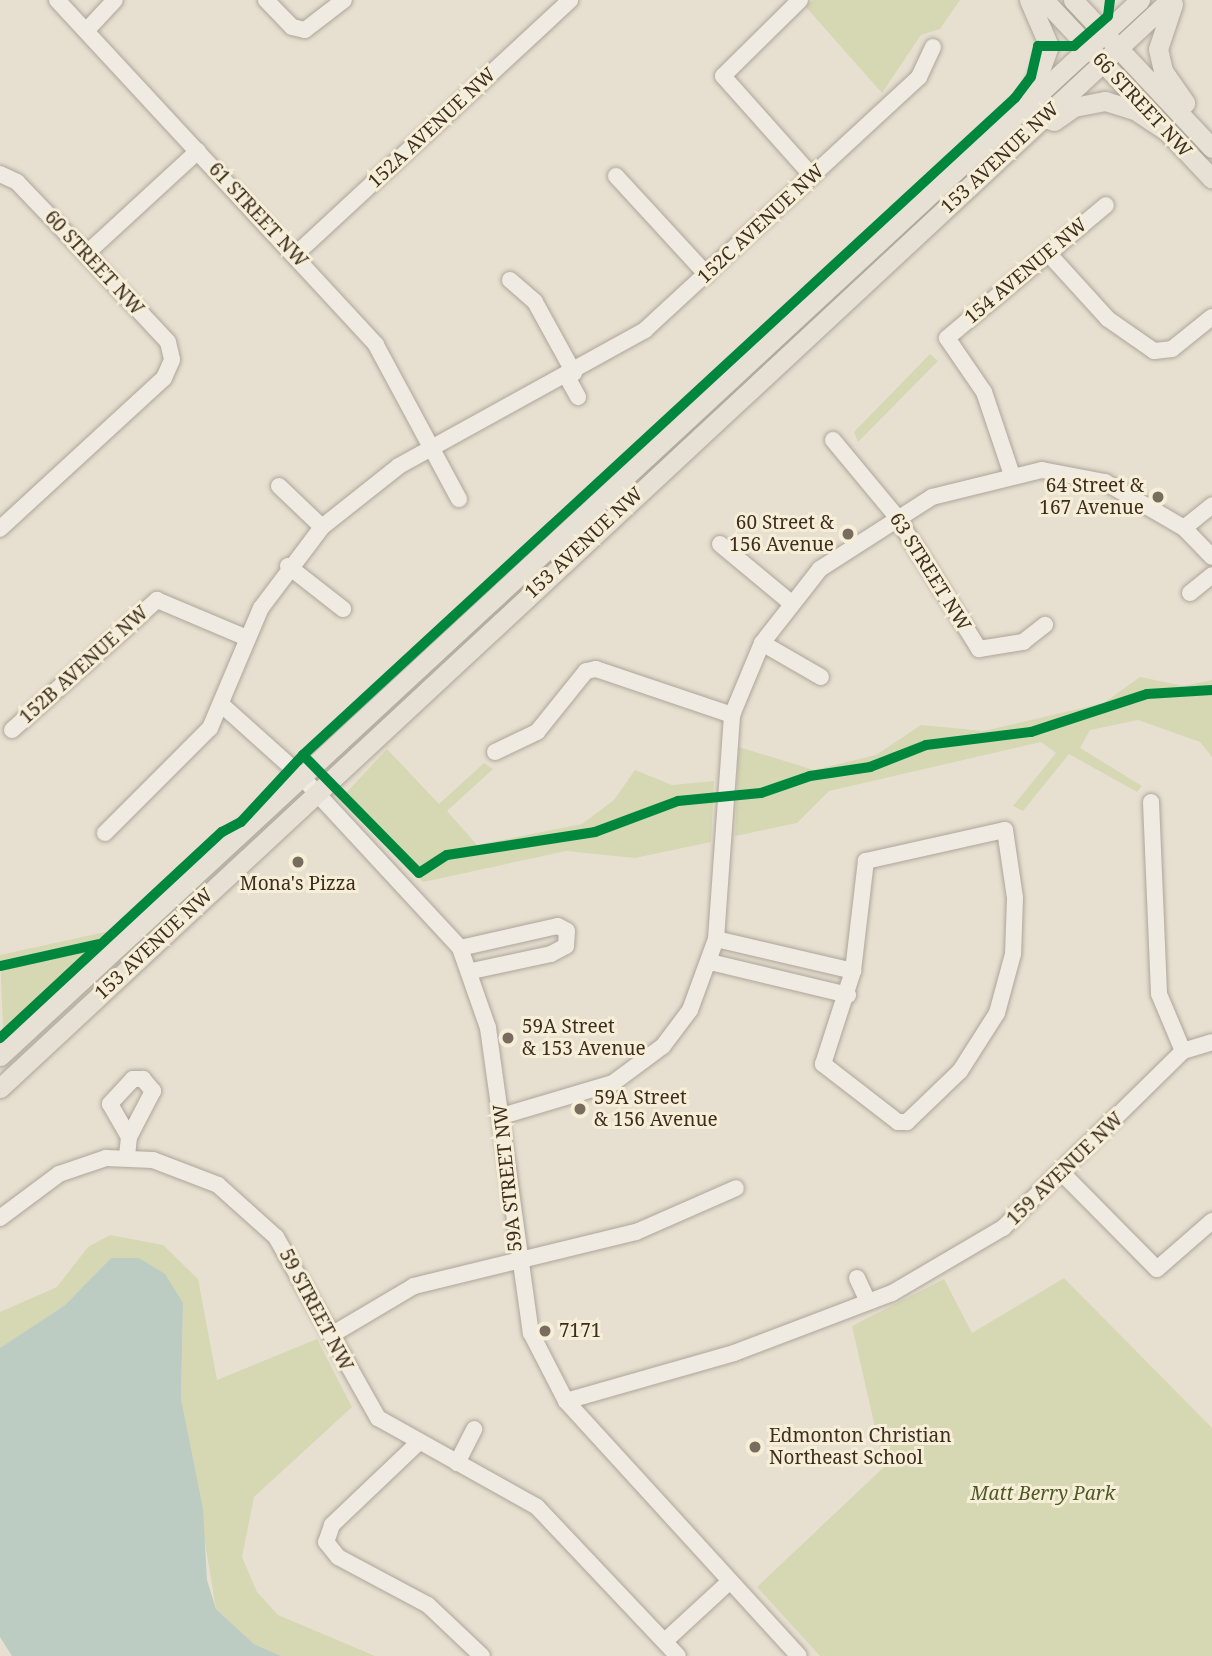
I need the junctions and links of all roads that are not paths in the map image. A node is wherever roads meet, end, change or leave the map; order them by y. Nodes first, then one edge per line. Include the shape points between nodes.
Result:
1 (57, 0) edge
2 (115, 0) edge
3 (266, 0) edge
4 (344, 0) edge
5 (570, 0) edge
6 (800, 0) edge
7 (1029, 0) edge
8 (1044, 0) edge
9 (1073, 0) edge
10 (1140, 0) edge
11 (1173, 0) edge
12 (86, 31) junction
13 (1104, 33) junction
14 (933, 47) dead end
15 (1089, 48) junction
16 (1118, 48) junction
17 (1103, 63) junction
18 (1018, 114) junction
19 (1167, 131) junction
20 (1212, 132) edge
21 (1212, 148) edge
22 (198, 151) junction
23 (3, 174) edge
24 (616, 176) dead end
25 (812, 176) junction
26 (1212, 179) edge
27 (1106, 205) dead end
28 (929, 224) junction
29 (1048, 253) junction
30 (86, 254) junction
31 (295, 255) junction
32 (707, 275) junction
33 (510, 280) dead end
34 (1212, 317) edge
35 (570, 375) junction
36 (578, 397) dead end
37 (833, 440) dead end
38 (432, 449) junction
39 (1012, 475) junction
40 (279, 486) dead end
41 (459, 499) dead end
42 (1212, 505) edge
43 (896, 516) junction
44 (322, 527) junction
45 (1184, 528) junction
46 (0, 529) edge
47 (720, 544) dead end
48 (1212, 557) edge
49 (288, 566) junction
50 (1212, 575) edge
51 (1190, 593) dead end
52 (791, 603) junction
53 (343, 609) dead end
54 (1045, 625) dead end
55 (247, 638) junction
56 (762, 643) junction
57 (821, 677) dead end
58 (222, 705) junction
59 (732, 715) junction
60 (12, 730) dead end
61 (495, 752) dead end
62 (300, 775) junction
63 (316, 792) junction
64 (1151, 802) dead end
65 (105, 833) dead end
66 (716, 939) junction
67 (460, 948) junction
68 (710, 962) junction
69 (472, 971) junction
70 (853, 971) junction
71 (848, 995) junction
72 (1212, 1042) edge
73 (1183, 1051) junction
74 (0, 1056) edge
75 (0, 1088) edge
76 (502, 1116) junction
77 (129, 1137) dead end
78 (127, 1156) junction
79 (1063, 1175) junction
80 (736, 1188) dead end
81 (0, 1218) edge
82 (1212, 1221) edge
83 (516, 1261) junction
84 (857, 1278) dead end
85 (868, 1302) junction
86 (333, 1334) junction
87 (566, 1401) junction
88 (474, 1429) dead end
89 (418, 1443) junction
90 (457, 1463) junction
91 (730, 1581) junction
92 (665, 1642) junction
93 (482, 1656) edge
94 (678, 1656) edge
95 (799, 1656) edge

1 - 12 street, 61 STREET NW
2 - 12 street
3 - 4 street via 299,29 319,23
5 - 31 street, 152A AVENUE NW
6 - 25 street via 723,76
7 - 18 main road via 1049,46 1038,85
8 - 15 main road, 66 STREET NW
9 - 13 main road, 66 STREET NW
10 - 13 main road, 153 AVENUE NW
11 - 16 main road, 153 AVENUE NW
11 - 20 main road via 1162,23 1163,71
12 - 22 street, 61 STREET NW
13 - 15 main road, 153 AVENUE NW
13 - 16 main road, 66 STREET NW
14 - 25 street, 152C AVENUE NW via 919,77
15 - 17 main road, 66 STREET NW
15 - 18 main road, 153 AVENUE NW
16 - 17 main road, 153 AVENUE NW
16 - 21 main road, 66 STREET NW
17 - 19 main road, 66 STREET NW
17 - 28 main road, 153 AVENUE NW
18 - 62 main road, 153 AVENUE NW
19 - 26 main road, 66 STREET NW
19 - 28 main road via 1116,103 1074,107
22 - 30 street
22 - 31 street, 61 STREET NW
23 - 30 street, 60 STREET NW
24 - 32 street
25 - 32 street, 152C AVENUE NW
27 - 29 street, 154 AVENUE NW
28 - 63 main road, 153 AVENUE NW
29 - 34 street via 1117,328 1154,351 1172,349
29 - 39 street, 154 AVENUE NW via 947,338 984,392
30 - 46 street, 60 STREET NW via 168,342 172,360 164,378
31 - 38 street, 61 STREET NW via 376,345
32 - 35 street, 152C AVENUE NW via 630,342
33 - 35 street via 535,302
35 - 36 street
35 - 38 street, 152C AVENUE NW
37 - 43 street, 63 STREET NW
38 - 41 street
38 - 44 street, 152C AVENUE NW via 372,484
39 - 43 street via 932,497
39 - 45 street via 1042,470 1105,482
40 - 44 street
42 - 45 street
43 - 52 street via 820,569
43 - 54 street, 63 STREET NW via 979,649 1023,642
44 - 49 street, 152C AVENUE NW
45 - 48 street
47 - 52 street
49 - 53 street
49 - 55 street, 152C AVENUE NW
50 - 51 street
52 - 56 street
55 - 58 street, 152C AVENUE NW
55 - 60 street, 152B AVENUE NW via 157,600
56 - 57 street
56 - 59 street
58 - 62 street, 59A STREET NW
58 - 65 street, 152C AVENUE NW via 189,755
59 - 61 street via 586,671 537,732
59 - 66 street
62 - 63 street, 59A STREET NW
62 - 74 main road, 153 AVENUE NW
63 - 67 street, 59A STREET NW
63 - 75 main road, 153 AVENUE NW
64 - 73 street via 1159,994
66 - 68 street
66 - 70 street
67 - 69 street, 59A STREET NW
67 - 69 street via 558,926 567,931 566,946 551,954
68 - 71 street
68 - 76 street via 691,1010 663,1046 613,1083
69 - 76 street, 59A STREET NW
70 - 71 street
70 - 71 street via 866,861 1004,830 1015,898 1013,954 997,1013 960,1071 907,1122 898,1122 823,1064
72 - 73 street, 159 AVENUE NW
73 - 79 street, 159 AVENUE NW
76 - 83 street, 59A STREET NW
77 - 78 street
78 - 81 street, 59 STREET NW via 59,1174
78 - 86 street, 59 STREET NW via 189,1170 250,1209 282,1246
79 - 82 street via 1157,1269
79 - 85 street, 159 AVENUE NW via 1003,1228
80 - 83 street via 636,1232
83 - 86 street via 414,1286
83 - 87 street, 59A STREET NW via 531,1333
84 - 85 street
85 - 87 street, 159 AVENUE NW via 734,1353
86 - 89 street, 59 STREET NW via 371,1411
87 - 91 street, 59A STREET NW
88 - 90 street
89 - 90 street, 59 STREET NW
89 - 93 street via 332,1525 326,1542 338,1557 428,1605
90 - 92 street, 59 STREET NW via 537,1507
91 - 92 street
91 - 95 street, 59A STREET NW
92 - 94 street, 59 STREET NW

